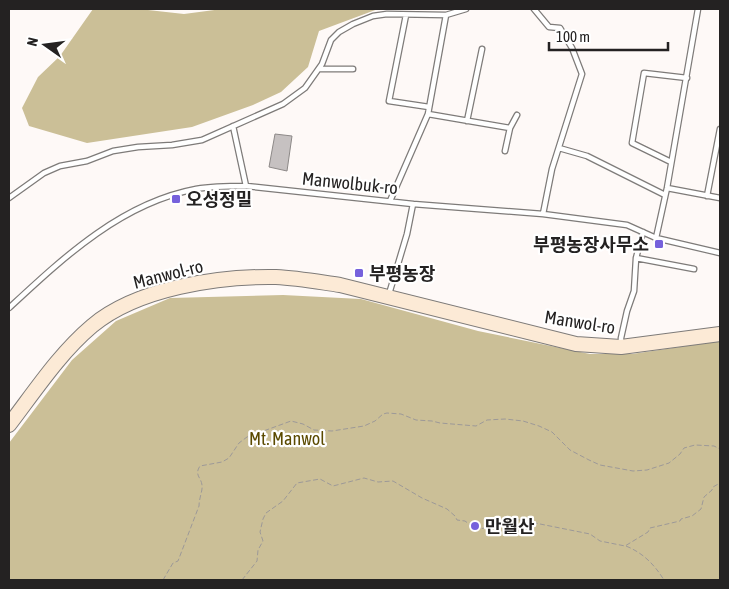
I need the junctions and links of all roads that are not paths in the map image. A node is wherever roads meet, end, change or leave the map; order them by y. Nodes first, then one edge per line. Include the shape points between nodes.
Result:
1 (466, 9) edge
2 (534, 9) edge
3 (698, 9) edge
4 (406, 15) junction
5 (446, 15) junction
6 (482, 49) dead end
7 (319, 69) junction
8 (353, 69) dead end
9 (686, 78) junction
10 (429, 108) junction
11 (428, 114) junction
12 (517, 115) dead end
13 (467, 121) junction
14 (233, 126) junction
15 (510, 128) junction
16 (720, 130) edge
17 (559, 148) junction
18 (505, 151) dead end
19 (671, 162) junction
20 (246, 186) junction
21 (667, 188) junction
22 (665, 194) junction
23 (708, 196) junction
24 (9, 198) edge
25 (720, 198) edge
26 (390, 201) junction
27 (413, 204) junction
28 (543, 214) junction
29 (643, 232) junction
30 (656, 238) junction
31 (720, 254) edge
32 (636, 258) junction
33 (694, 269) dead end
34 (388, 297) junction
35 (9, 308) edge
36 (720, 334) edge
37 (621, 347) junction
38 (9, 425) edge

1 - 5 lane
2 - 17 lane via 549,27 560,28 582,74
3 - 9 lane
4 - 5 lane
4 - 7 lane via 373,16 339,32 331,40
4 - 10 lane via 389,101
5 - 10 lane
6 - 13 lane
7 - 8 lane
7 - 14 lane via 305,88 283,104
9 - 19 lane
9 - 19 lane via 644,73 632,143
10 - 11 lane
11 - 13 lane
11 - 26 lane
12 - 15 lane
13 - 15 lane
14 - 20 lane
14 - 24 lane via 202,140 113,151 87,161 60,166 44,173
15 - 18 lane
16 - 23 lane
17 - 22 lane via 587,156
17 - 28 lane
19 - 21 lane
20 - 26 lane, Manwolbuk-ro
20 - 35 lane, Manwolbuk-ro via 203,188 173,195 114,222 81,243
21 - 22 lane
21 - 23 lane
22 - 30 lane
23 - 25 lane
26 - 27 lane, Manwolbuk-ro
27 - 28 lane, Manwolbuk-ro
27 - 34 lane
28 - 29 lane, Manwolbuk-ro via 627,225
29 - 30 lane, Manwolbuk-ro
29 - 32 lane, Manwol-ro
30 - 31 lane, Manwolbuk-ro
32 - 33 lane
32 - 37 lane, Manwol-ro via 634,291
34 - 37 street, Manwol-ro via 576,344
34 - 38 street, Manwol-ro via 340,285 276,277 185,285 151,294 93,325 65,351
36 - 37 street, Manwol-ro

